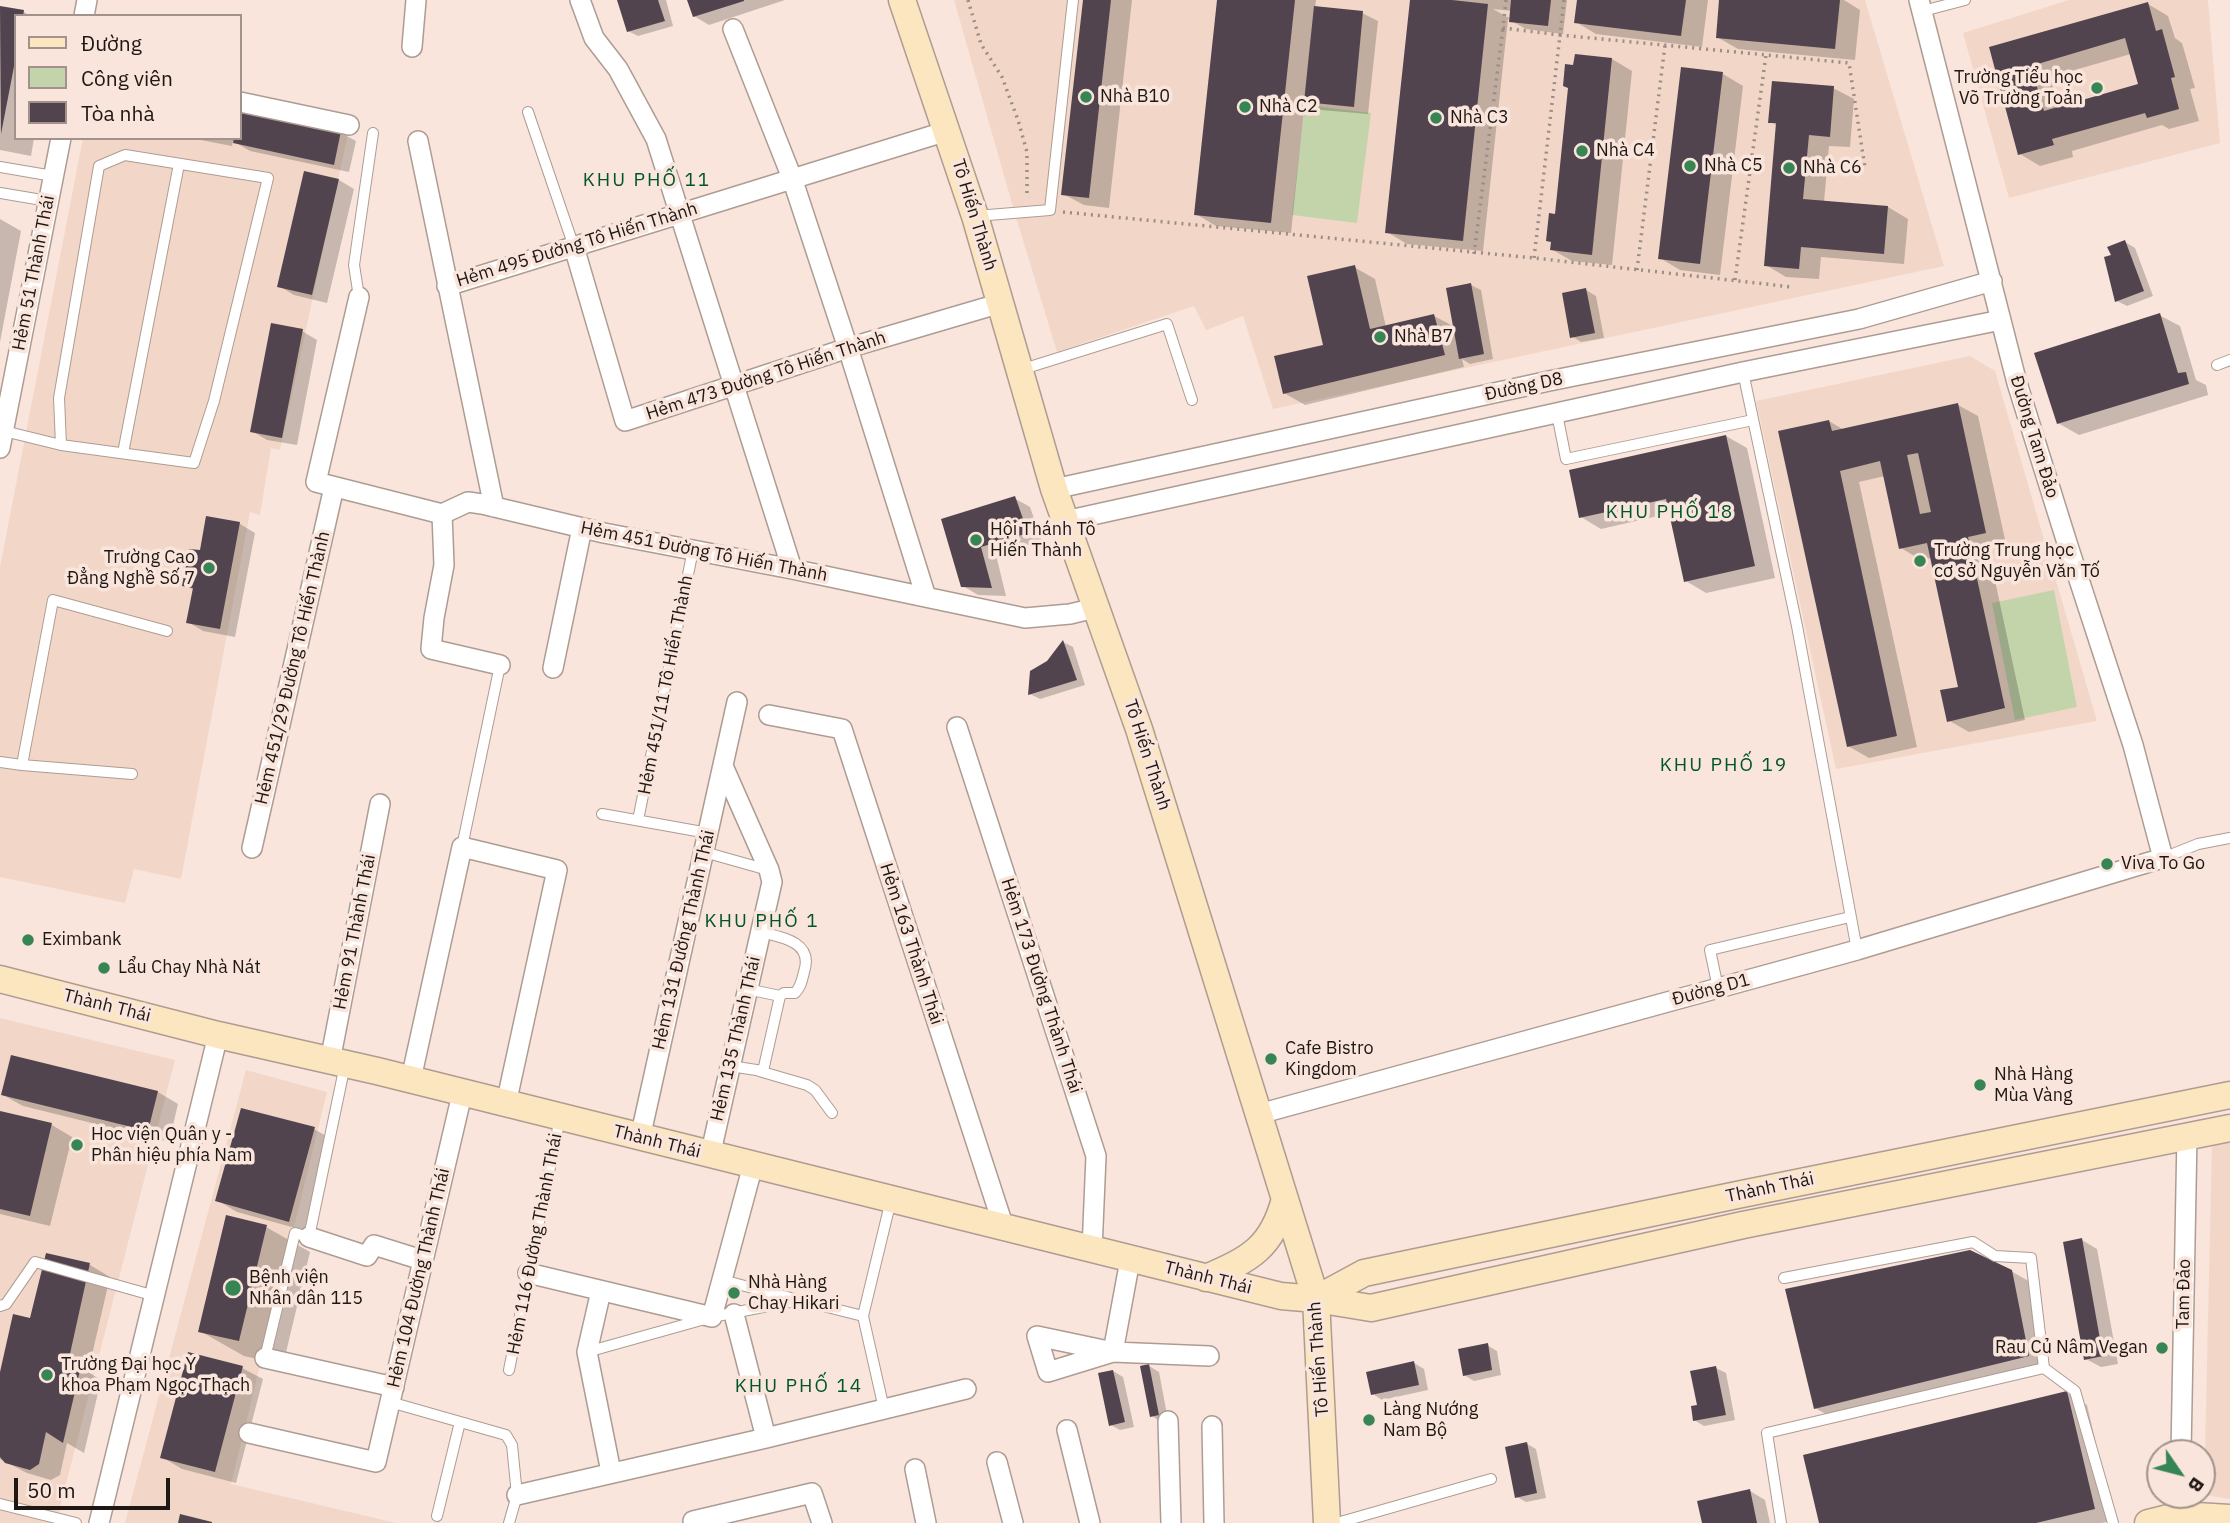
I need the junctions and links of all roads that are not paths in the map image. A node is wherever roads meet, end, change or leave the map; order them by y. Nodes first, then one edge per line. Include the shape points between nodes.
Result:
1 (416, 0) edge
2 (580, 0) edge
3 (902, 0) edge
4 (1073, 0) edge
5 (1965, 0) edge
6 (1921, 6) edge
7 (733, 29) dead end
8 (412, 47) dead end
9 (242, 102) edge
10 (528, 112) dead end
11 (349, 125) dead end
12 (947, 131) junction
13 (373, 133) dead end
14 (61, 140) edge
15 (418, 141) dead end
16 (179, 164) junction
17 (0, 167) edge
18 (53, 176) junction
19 (792, 178) junction
20 (0, 193) edge
21 (48, 201) junction
22 (680, 213) junction
23 (975, 216) junction
24 (574, 247) junction
25 (1992, 281) junction
26 (447, 286) junction
27 (359, 297) joint
28 (1001, 303) junction
29 (1859, 319) junction
30 (2001, 320) junction
31 (1863, 347) junction
32 (848, 348) junction
33 (2230, 360) edge
34 (2217, 365) dead end
35 (1020, 370) junction
36 (1743, 372) junction
37 (1549, 381) junction
38 (734, 385) junction
39 (1192, 400) dead end
40 (1557, 414) junction
41 (1753, 420) junction
42 (2, 440) edge
43 (61, 445) junction
44 (123, 453) junction
45 (325, 485) junction
46 (1054, 489) junction
47 (494, 507) junction
48 (442, 514) junction
49 (1065, 521) junction
50 (582, 528) junction
51 (693, 550) junction
52 (792, 569) junction
53 (926, 597) junction
54 (1095, 607) junction
55 (167, 631) dead end
56 (500, 665) joint
57 (553, 668) dead end
58 (737, 702) dead end
59 (769, 715) dead end
60 (957, 727) dead end
61 (0, 762) edge
62 (22, 765) junction
63 (723, 766) junction
64 (132, 774) dead end
65 (380, 804) dead end
66 (602, 814) dead end
67 (638, 820) junction
68 (2230, 838) edge
69 (706, 842) junction
70 (461, 847) junction
71 (252, 848) dead end
72 (2163, 859) junction
73 (769, 870) junction
74 (1850, 918) junction
75 (760, 932) junction
76 (1857, 950) junction
77 (0, 979) edge
78 (1718, 988) junction
79 (747, 989) junction
80 (780, 996) junction
81 (218, 1035) junction
82 (338, 1062) junction
83 (730, 1066) junction
84 (759, 1071) junction
85 (411, 1079) junction
86 (462, 1094) junction
87 (2230, 1095) edge
88 (506, 1104) junction
89 (2182, 1104) junction
90 (832, 1112) dead end
91 (1259, 1114) junction
92 (560, 1118) junction
93 (2230, 1128) edge
94 (2186, 1135) junction
95 (640, 1138) junction
96 (710, 1156) junction
97 (753, 1165) junction
98 (1737, 1195) junction
99 (1285, 1199) junction
100 (891, 1200) junction
101 (1743, 1226) junction
102 (1004, 1228) junction
103 (309, 1237) junction
104 (1092, 1250) junction
105 (422, 1260) junction
106 (1130, 1260) junction
107 (528, 1273) junction
108 (1206, 1278) junction
109 (1784, 1278) dead end
110 (722, 1280) junction
111 (601, 1291) junction
112 (155, 1296) junction
113 (1316, 1299) junction
114 (799, 1300) junction
115 (0, 1306) edge
116 (734, 1314) junction
117 (863, 1316) junction
118 (712, 1317) junction
119 (587, 1352) junction
120 (1209, 1356) dead end
121 (265, 1358) joint
122 (2044, 1368) junction
123 (509, 1370) dead end
124 (966, 1388) dead end
125 (392, 1395) junction
126 (884, 1409) junction
127 (1168, 1421) dead end
128 (460, 1422) junction
129 (1212, 1426) dead end
130 (1068, 1430) dead end
131 (249, 1433) dead end
132 (766, 1438) junction
133 (2181, 1439) edge
134 (997, 1462) dead end
135 (915, 1469) dead end
136 (611, 1472) junction
137 (1491, 1479) dead end
138 (517, 1495) junction
139 (0, 1504) edge
140 (2173, 1509) edge
141 (2193, 1509) edge
142 (437, 1516) dead end
143 (2226, 1519) edge
144 (693, 1521) dead end
145 (76, 1523) edge
146 (99, 1523) edge
147 (509, 1523) edge
148 (822, 1523) edge
149 (926, 1523) edge
150 (1013, 1523) edge
151 (1090, 1523) edge
152 (1171, 1523) edge
153 (1214, 1523) edge
154 (1327, 1523) edge
155 (1337, 1523) edge
156 (1781, 1523) edge
157 (2113, 1523) edge
158 (2148, 1523) edge

1 - 8 street
2 - 22 street via 594,38 618,69 656,139
3 - 12 main road, Tô Hiến Thành
4 - 23 lane via 1051,210
5 - 6 lane
6 - 25 street, Đường Tam Đảo
7 - 19 street
9 - 11 street
10 - 24 lane
12 - 19 street, Hẻm 495 Đường Tô Hiến Thành
12 - 23 main road, Tô Hiến Thành
13 - 27 lane via 354,265
14 - 18 street, Hẻm 51 Thành Thái
15 - 26 street
16 - 43 lane via 125,155 99,166 59,398
16 - 44 lane
16 - 44 lane via 268,178 214,401 194,463
17 - 18 lane
18 - 21 street, Hẻm 51 Thành Thái
19 - 22 street, Hẻm 495 Đường Tô Hiến Thành
19 - 32 street
20 - 21 lane
21 - 42 street, Hẻm 51 Thành Thái
22 - 24 street, Hẻm 495 Đường Tô Hiến Thành
22 - 38 street
23 - 28 main road, Tô Hiến Thành
24 - 26 street, Hẻm 495 Đường Tô Hiến Thành
24 - 38 street, Hẻm 473 Đường Tô Hiến Thành via 625,421
25 - 29 street, Đường D8
25 - 30 street, Đường Tam Đảo
26 - 47 street
27 - 45 street, Hẻm 451/29 Đường Tô Hiến Thành
28 - 32 street, Hẻm 473 Đường Tô Hiến Thành
28 - 35 main road, Tô Hiến Thành
29 - 31 street
29 - 37 street, Đường D8
30 - 31 street, Đường D8
30 - 72 street, Đường Tam Đảo via 2039,455 2133,745
31 - 36 street, Đường D8
32 - 38 street, Hẻm 473 Đường Tô Hiến Thành
32 - 53 street
33 - 34 lane
35 - 39 lane via 1167,324
35 - 46 main road, Tô Hiến Thành
36 - 40 street, Đường D8
36 - 41 lane
37 - 40 street
37 - 46 street, Đường D8
38 - 52 street
40 - 41 lane via 1566,459
40 - 49 street, Đường D8
41 - 74 lane via 1797,626
42 - 43 lane
43 - 44 lane
45 - 48 street
45 - 71 street, Hẻm 451/29 Đường Tô Hiến Thành
46 - 49 main road, Tô Hiến Thành
47 - 48 street, Hẻm 451 Đường Tô Hiến Thành via 468,502
47 - 50 street, Hẻm 451 Đường Tô Hiến Thành
48 - 56 street via 444,565 431,649
49 - 54 main road, Tô Hiến Thành
50 - 51 street, Hẻm 451 Đường Tô Hiến Thành
50 - 57 street
51 - 52 street, Hẻm 451 Đường Tô Hiến Thành
51 - 67 lane, Hẻm 451/11 Tô Hiến Thành
52 - 53 street, Hẻm 451 Đường Tô Hiến Thành
53 - 54 street, Hẻm 451 Đường Tô Hiến Thành via 1025,618
54 - 91 main road, Tô Hiến Thành via 1139,729
55 - 62 lane via 53,600
56 - 70 lane
58 - 63 street, Hẻm 131 Đường Thành Thái
59 - 102 street, Hẻm 163 Thành Thái via 842,729
60 - 104 street, Hẻm 173 Đường Thành Thái via 1096,1156
61 - 62 lane
62 - 64 lane
63 - 69 street, Hẻm 131 Đường Thành Thái
63 - 73 street, Hẻm 135 Thành Thái
65 - 82 street, Hẻm 91 Thành Thái
66 - 67 lane
67 - 69 lane
68 - 72 lane via 2198,844
69 - 73 lane
69 - 95 street, Hẻm 131 Đường Thành Thái
70 - 85 street
70 - 88 street via 557,870
72 - 76 street, Đường D1
73 - 75 street, Hẻm 135 Thành Thái via 772,881
74 - 76 lane
74 - 78 lane via 1710,950
75 - 79 street, Hẻm 135 Thành Thái
75 - 80 lane via 790,939 807,959 799,989
76 - 78 street, Đường D1
77 - 81 main road, Thành Thái
78 - 91 street, Đường D1
79 - 80 lane
79 - 83 street, Hẻm 135 Thành Thái
80 - 84 lane via 764,1067
81 - 82 main road, Thành Thái
81 - 112 street
82 - 85 main road, Thành Thái
82 - 103 lane
83 - 84 lane
83 - 96 street, Hẻm 135 Thành Thái
84 - 90 lane via 807,1084
85 - 86 main road, Thành Thái
86 - 88 main road, Thành Thái
86 - 105 street, Hẻm 104 Đường Thành Thái
87 - 89 main road, Thành Thái
88 - 92 main road, Thành Thái
89 - 94 main road
89 - 98 main road, Thành Thái
91 - 99 main road, Tô Hiến Thành
92 - 95 main road, Thành Thái
92 - 107 lane, Hẻm 116 Đường Thành Thái
93 - 94 main road, Thành Thái
94 - 101 main road, Thành Thái
94 - 133 street, Tam Đảo
95 - 96 main road, Thành Thái
96 - 97 main road, Thành Thái
97 - 100 main road, Thành Thái
97 - 110 street
98 - 101 main road
98 - 113 main road, Thành Thái via 1364,1273
99 - 108 main road via 1279,1223 1266,1242
99 - 113 main road, Tô Hiến Thành
100 - 102 main road, Thành Thái
100 - 117 lane
101 - 113 main road, Thành Thái via 1371,1308
102 - 104 main road, Thành Thái
103 - 105 street via 367,1256 374,1245
103 - 121 lane via 295,1233
104 - 106 main road, Thành Thái
105 - 125 street, Hẻm 104 Đường Thành Thái
106 - 108 main road, Thành Thái
106 - 120 street via 1113,1352
107 - 111 street
107 - 123 lane, Hẻm 116 Đường Thành Thái
108 - 113 main road, Thành Thái via 1281,1296
109 - 122 lane via 1973,1242 1995,1256 2031,1258
110 - 114 lane
110 - 118 street
111 - 118 street
111 - 119 street
112 - 115 lane via 35,1262
112 - 146 street
113 - 154 main road, Tô Hiến Thành
114 - 116 lane
114 - 117 lane
116 - 118 lane
116 - 132 street
117 - 126 lane
118 - 119 lane
119 - 136 street
121 - 125 street
122 - 156 lane via 1767,1433
122 - 157 lane via 2075,1391
124 - 126 street
125 - 128 lane
125 - 131 street, Hẻm 104 Đường Thành Thái via 376,1462
126 - 132 street
127 - 152 street
128 - 138 lane via 506,1435 512,1444
128 - 142 lane
129 - 153 street
130 - 151 street
132 - 136 street
134 - 150 street
135 - 149 street
136 - 138 street
137 - 155 lane
138 - 147 lane
139 - 145 lane
140 - 158 main road
141 - 143 main road
144 - 148 street via 813,1493

